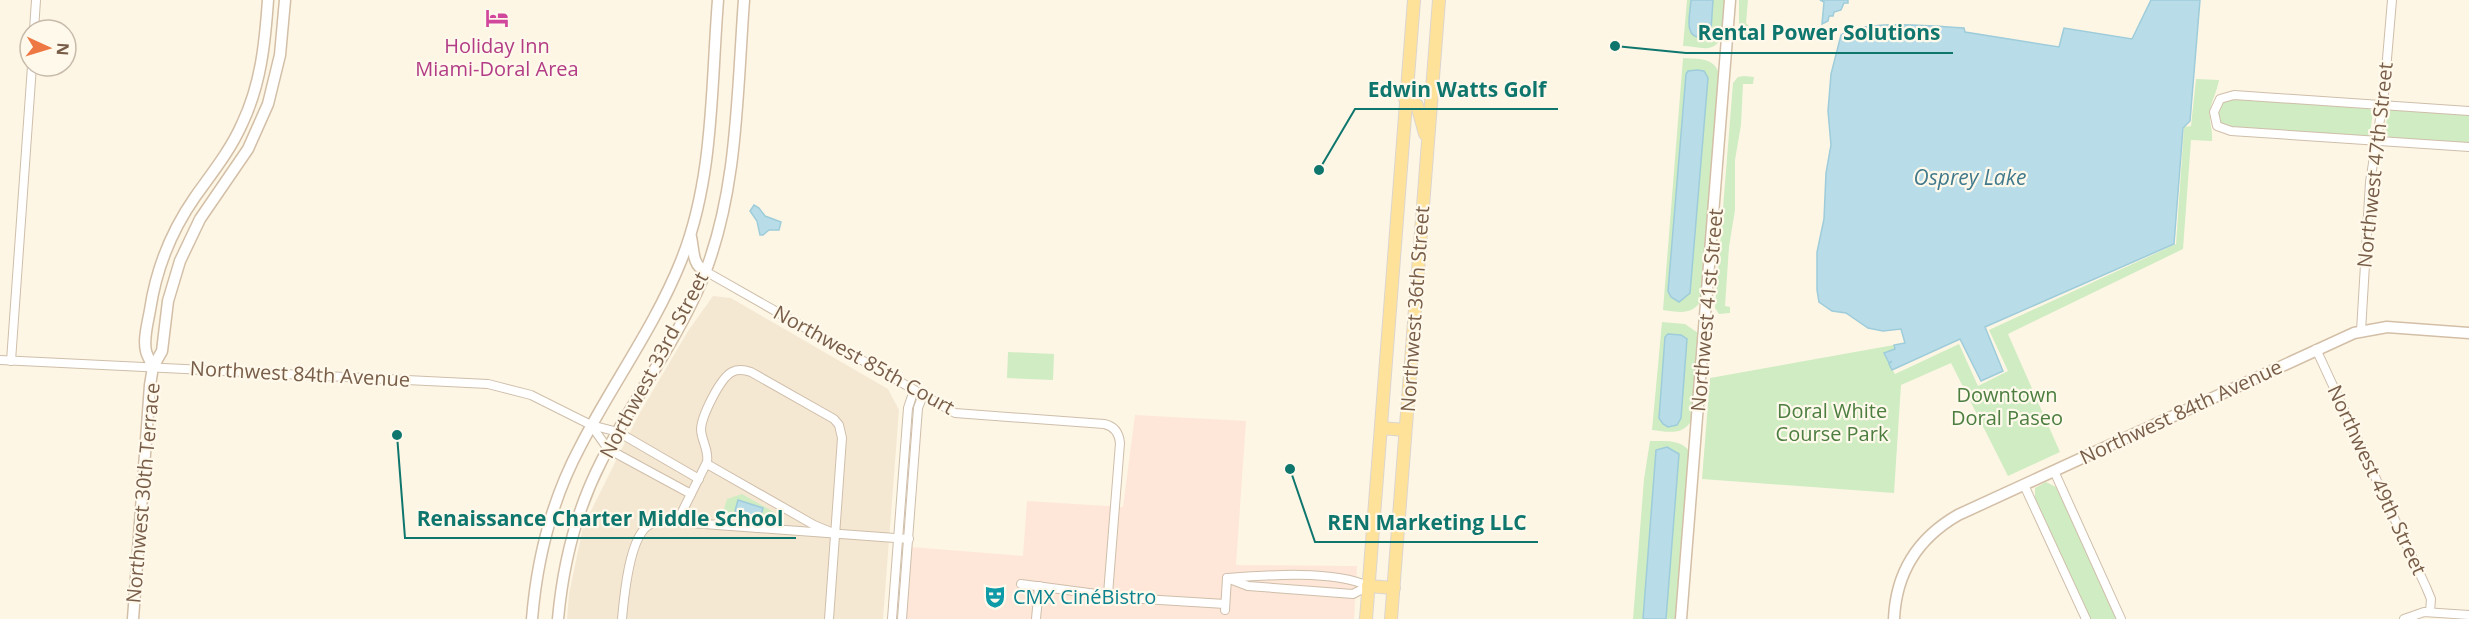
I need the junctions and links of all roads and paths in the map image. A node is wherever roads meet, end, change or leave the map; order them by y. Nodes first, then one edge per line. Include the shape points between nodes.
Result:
1 (36, 0) edge
2 (268, 0) edge
3 (285, 0) edge
4 (718, 0) edge
5 (744, 0) edge
6 (1413, 0) edge
7 (1439, 0) edge
8 (1730, 0) edge
9 (2392, 0) edge
10 (35, 18) edge
11 (31, 78) edge
12 (1405, 99) junction
13 (2382, 104) junction
14 (2469, 111) edge
15 (1428, 141) junction
16 (2376, 141) junction
17 (2469, 147) edge
18 (186, 211) junction
19 (200, 219) junction
20 (690, 234) junction
21 (705, 272) junction
22 (2361, 330) junction
23 (2469, 333) edge
24 (2316, 350) junction
25 (0, 360) edge
26 (10, 361) junction
27 (153, 367) junction
28 (914, 390) junction
29 (923, 395) junction
30 (591, 426) junction
31 (1380, 428) junction
32 (1406, 430) junction
33 (618, 432) junction
34 (608, 449) junction
35 (707, 465) junction
36 (2054, 471) junction
37 (699, 479) junction
38 (2024, 485) junction
39 (691, 494) junction
40 (677, 522) junction
41 (835, 533) junction
42 (898, 538) junction
43 (909, 539) junction
44 (1310, 576) junction
45 (1227, 578) junction
46 (1021, 585) dead end
47 (1039, 586) junction
48 (1368, 586) junction
49 (1394, 588) junction
50 (1309, 591) junction
51 (1108, 594) junction
52 (2430, 612) junction
53 (2469, 615) edge
54 (133, 619) edge
55 (532, 619) edge
56 (558, 619) edge
57 (622, 619) edge
58 (829, 619) edge
59 (892, 619) edge
60 (902, 619) edge
61 (1036, 619) edge
62 (1366, 619) edge
63 (1391, 619) edge
64 (1681, 619) edge
65 (1894, 619) edge
66 (2086, 619) edge
67 (2121, 619) edge
68 (2404, 619) edge

1 - 10 street
2 - 18 street, Northwest 30th Terrace via 262,61 249,110 225,156
3 - 19 street, Northwest 30th Terrace via 279,63 262,120 240,164
4 - 20 street, Northwest 33rd Street via 705,163
5 - 21 street, Northwest 33rd Street via 727,193
6 - 12 main road, Northwest 36th Street
7 - 15 main road, Northwest 36th Street
8 - 64 street, Northwest 41st Street
9 - 13 street, Northwest 47th Street
11 - 26 street
12 - 15 main road via 1417,105
12 - 31 main road, Northwest 36th Street
13 - 14 street
13 - 16 street, Northwest 47th Street
13 - 16 street via 2234,95 2220,99 2214,112 2217,126 2225,130
15 - 32 main road, Northwest 36th Street
16 - 17 street
16 - 22 street, Northwest 47th Street via 2367,213
18 - 19 street
18 - 27 street, Northwest 30th Terrace via 164,256 151,302 146,351
19 - 27 street, Northwest 30th Terrace via 171,285 162,351
20 - 21 street via 696,261
20 - 30 street, Northwest 33rd Street via 661,306
21 - 28 street, Northwest 85th Court
21 - 33 street, Northwest 33rd Street via 689,308
22 - 23 street, Northwest 84th Avenue via 2387,327
22 - 24 street, Northwest 84th Avenue
24 - 36 street, Northwest 84th Avenue
24 - 52 street, Northwest 49th Street via 2426,587 2431,599
25 - 26 street, Northwest 84th Avenue
26 - 27 street, Northwest 84th Avenue
27 - 30 street, Northwest 84th Avenue via 488,384 531,395
27 - 54 street, Northwest 30th Terrace
28 - 29 street, Northwest 85th Court
28 - 42 street via 908,408
29 - 43 street via 918,408
29 - 51 street, Northwest 85th Court via 955,413 1104,424 1115,430 1120,443
30 - 33 street, Northwest 84th Avenue
30 - 34 street, Northwest 84th Avenue
30 - 55 street, Northwest 33rd Street via 549,522
31 - 32 main road
31 - 48 main road, Northwest 36th Street
32 - 49 main road, Northwest 36th Street
33 - 34 street, Northwest 33rd Street
33 - 37 street, Northwest 84th Avenue
34 - 39 street, Northwest 84th Avenue
34 - 56 street, Northwest 33rd Street via 576,524
35 - 37 street
35 - 41 street
35 - 41 street via 708,453 701,430 704,414 727,376 734,371 751,372 829,416 840,428
36 - 38 street, Northwest 84th Avenue
36 - 67 street
37 - 39 street
38 - 65 street, Northwest 84th Avenue via 1937,528 1913,554 1898,586
38 - 66 street
39 - 40 street
40 - 41 street
40 - 57 street via 654,522 640,535 628,575
41 - 42 street
41 - 58 street
42 - 43 street
42 - 59 street
43 - 60 street
44 - 45 street
44 - 48 street via 1354,579
44 - 50 street
45 - 50 street via 1248,586
45 - 51 street via 1225,607
46 - 47 street
47 - 51 street
47 - 61 street
48 - 49 main road
48 - 50 street via 1353,594
48 - 62 main road, Northwest 36th Street
49 - 63 main road, Northwest 36th Street
52 - 53 street
52 - 68 street

